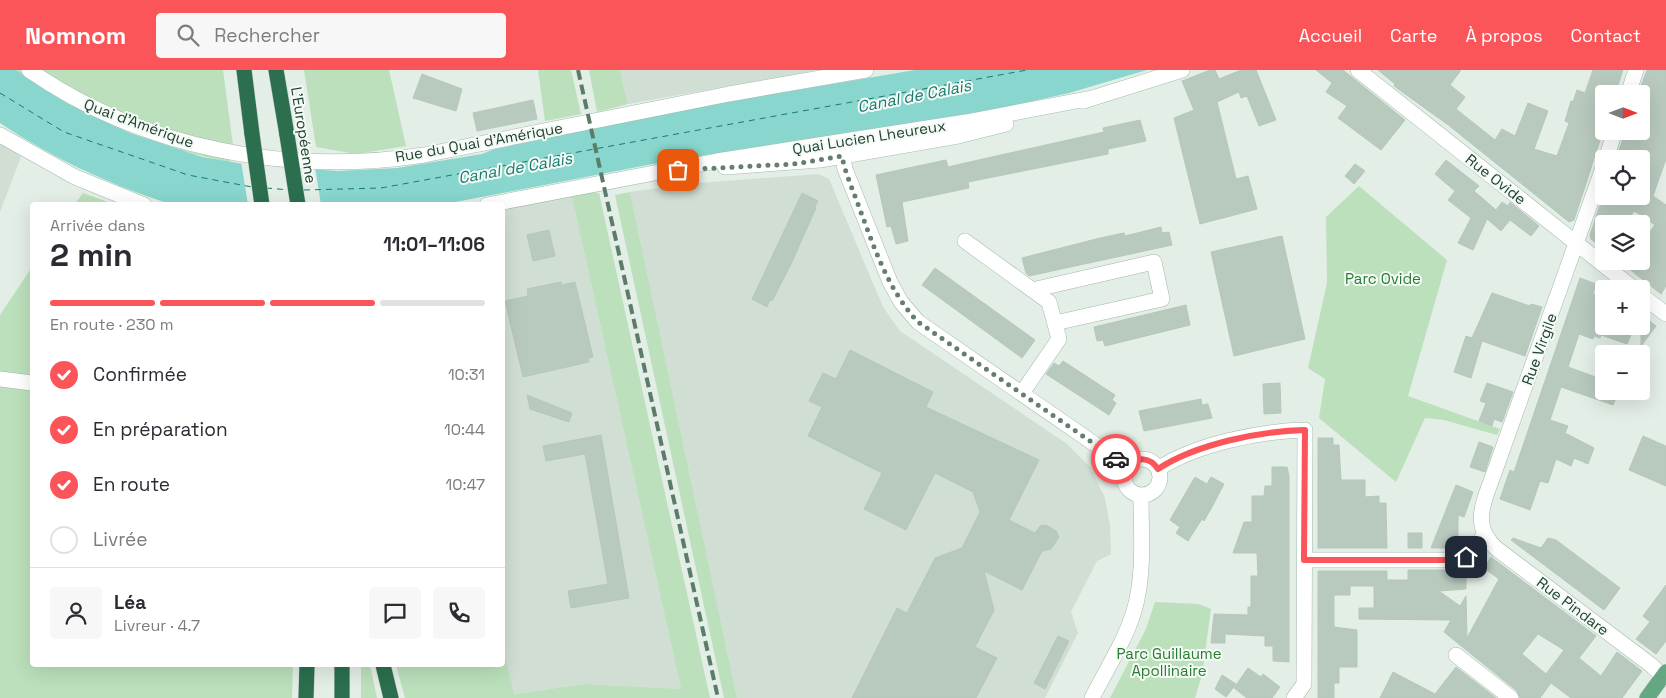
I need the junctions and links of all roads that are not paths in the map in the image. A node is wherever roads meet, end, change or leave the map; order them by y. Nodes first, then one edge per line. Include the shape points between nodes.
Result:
1 (29, 70) edge
2 (244, 70) edge
3 (276, 70) edge
4 (866, 70) edge
5 (1182, 70) edge
6 (1358, 70) edge
7 (1636, 70) edge
8 (1631, 85) edge
9 (0, 135) edge
10 (841, 148) junction
11 (226, 152) joint
12 (1595, 191) edge
13 (137, 202) edge
14 (262, 202) edge
15 (298, 202) edge
16 (502, 202) edge
17 (965, 241) dead end
18 (1577, 242) junction
19 (1623, 280) edge
20 (1032, 290) junction
21 (1650, 301) edge
22 (1665, 310) edge
23 (1055, 323) junction
24 (0, 379) edge
25 (30, 383) edge
26 (1022, 393) junction
27 (1128, 467) junction
28 (1158, 469) junction
29 (1141, 495) junction
30 (1484, 535) junction
31 (1304, 560) junction
32 (1456, 655) dead end
33 (307, 667) edge
34 (342, 667) edge
35 (383, 667) edge
36 (1665, 676) edge
37 (306, 698) edge
38 (342, 698) edge
39 (391, 698) edge
40 (1092, 698) edge
41 (1294, 698) edge
42 (1511, 698) edge
43 (1647, 698) edge

1 - 11 street, Quai d'Amérique via 97,110
2 - 14 highway, bridge
3 - 15 highway, L'Européenne, bridge
4 - 11 street, Rue du Quai d'Amérique via 406,158 311,160
5 - 10 street, Quai Lucien Lheureux via 1092,98
6 - 18 street, Rue Ovide
7 - 8 street
9 - 13 street via 75,177
10 - 16 street, Quai Lucien Lheureux via 646,173
10 - 26 street via 863,218 901,302 918,322
12 - 18 street, Rue Virgile
17 - 20 street
18 - 19 street, Rue Ovide
18 - 30 street, Rue Virgile via 1481,511
20 - 23 street via 1049,302
20 - 23 street via 1154,262 1162,299
21 - 22 street
23 - 26 street via 1059,339
24 - 25 street
26 - 27 street
27 - 28 street via 1136,460 1145,460
27 - 29 street via 1126,484
28 - 29 street via 1160,480 1156,488
28 - 31 street via 1190,454 1236,440 1276,430 1305,430
29 - 40 street via 1141,573 1136,601 1127,629
30 - 31 street via 1473,552 1460,560
30 - 36 street, Rue Pindare via 1497,549
31 - 41 street via 1304,684
32 - 42 street
33 - 37 highway
34 - 38 highway
35 - 39 highway
36 - 43 main road

